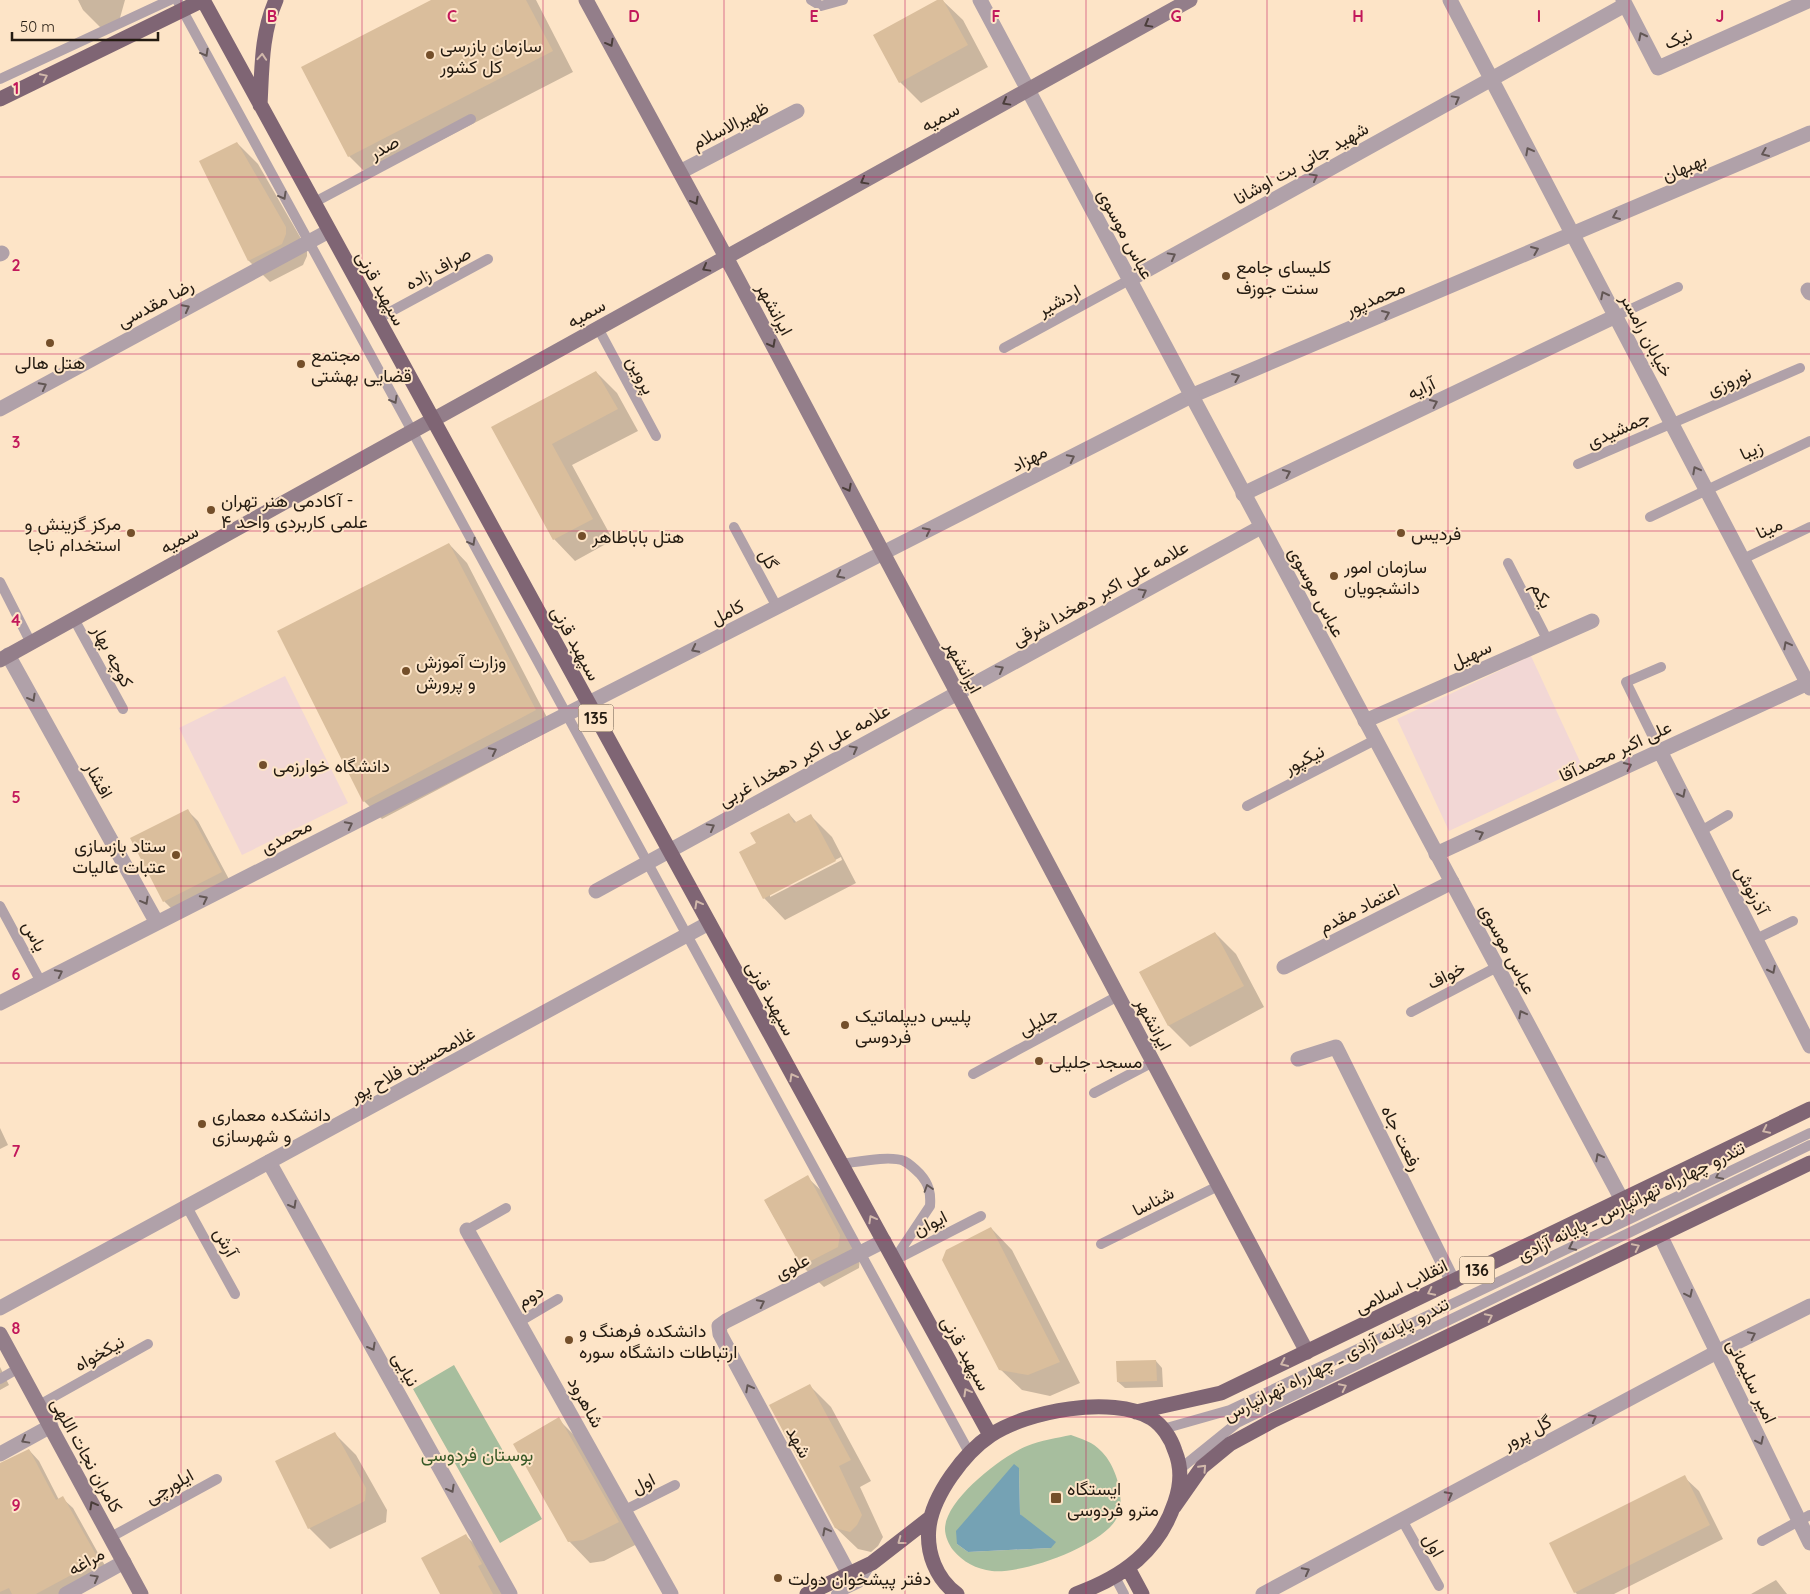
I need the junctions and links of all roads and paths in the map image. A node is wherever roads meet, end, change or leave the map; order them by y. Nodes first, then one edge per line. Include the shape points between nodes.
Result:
1 (203, 0) edge
2 (276, 0) edge
3 (586, 0) edge
4 (812, 0) edge
5 (843, 0) edge
6 (980, 0) edge
7 (1190, 0) edge
8 (1450, 0) edge
9 (1810, 0) edge
10 (1624, 2) edge
11 (176, 3) edge
12 (0, 79) edge
13 (1492, 79) junction
14 (1028, 90) junction
15 (0, 99) edge
16 (260, 106) junction
17 (797, 112) dead end
18 (471, 119) dead end
19 (1810, 134) edge
20 (680, 172) junction
21 (313, 203) junction
22 (329, 231) junction
23 (1573, 234) junction
24 (308, 242) junction
25 (726, 257) junction
26 (488, 259) dead end
27 (1129, 280) junction
28 (1678, 287) dead end
29 (1616, 316) junction
30 (377, 319) junction
31 (598, 328) junction
32 (1004, 348) dead end
33 (1800, 368) dead end
34 (1191, 396) junction
35 (0, 408) edge
36 (432, 420) junction
37 (1672, 423) junction
38 (412, 432) junction
39 (656, 436) dead end
40 (1810, 441) edge
41 (1578, 464) dead end
42 (1706, 489) junction
43 (1243, 494) junction
44 (1650, 517) dead end
45 (734, 527) dead end
46 (1261, 527) junction
47 (1810, 527) edge
48 (883, 554) junction
49 (1742, 559) junction
50 (1508, 563) dead end
51 (0, 582) edge
52 (776, 607) junction
53 (74, 619) junction
54 (1592, 621) dead end
55 (1548, 641) junction
56 (31, 643) junction
57 (4, 658) edge
58 (1661, 667) dead end
59 (1809, 684) edge
60 (957, 693) junction
61 (588, 704) junction
62 (123, 709) dead end
63 (566, 714) junction
64 (1365, 720) junction
65 (1375, 740) junction
66 (1660, 751) junction
67 (1247, 806) dead end
68 (1728, 815) dead end
69 (1701, 831) junction
70 (669, 850) junction
71 (1436, 854) junction
72 (647, 862) junction
73 (1452, 882) junction
74 (596, 891) dead end
75 (0, 906) edge
76 (1793, 921) dead end
77 (157, 923) junction
78 (709, 924) junction
79 (687, 936) junction
80 (1756, 939) junction
81 (1496, 967) junction
82 (1284, 968) dead end
83 (41, 982) junction
84 (1118, 996) junction
85 (0, 1003) edge
86 (1411, 1012) dead end
87 (1810, 1046) edge
88 (1298, 1059) dead end
89 (1153, 1062) junction
90 (973, 1074) dead end
91 (1094, 1094) dead end
92 (1810, 1109) edge
93 (1810, 1133) edge
94 (1810, 1145) edge
95 (269, 1162) junction
96 (1810, 1163) edge
97 (841, 1164) junction
98 (1218, 1186) junction
99 (1622, 1200) junction
100 (187, 1207) junction
101 (506, 1208) dead end
102 (981, 1216) dead end
103 (467, 1230) joint
104 (1660, 1235) junction
105 (884, 1241) junction
106 (1101, 1244) dead end
107 (859, 1253) junction
108 (894, 1260) junction
109 (1453, 1282) junction
110 (235, 1294) dead end
111 (558, 1299) dead end
112 (1810, 1306) edge
113 (0, 1308) edge
114 (519, 1322) junction
115 (719, 1326) joint
116 (0, 1334) edge
117 (148, 1344) dead end
118 (1307, 1352) junction
119 (1717, 1352) junction
120 (19, 1368) junction
121 (0, 1379) edge
122 (38, 1404) junction
123 (1136, 1412) junction
124 (50, 1426) junction
125 (1163, 1429) junction
126 (990, 1435) junction
127 (0, 1454) edge
128 (970, 1454) junction
129 (1180, 1469) junction
130 (217, 1478) dead end
131 (674, 1485) dead end
132 (1174, 1507) junction
133 (626, 1510) junction
134 (930, 1518) junction
135 (1804, 1518) edge
136 (1402, 1520) junction
137 (111, 1537) junction
138 (1762, 1541) dead end
139 (1810, 1543) edge
140 (124, 1562) junction
141 (872, 1563) junction
142 (1128, 1568) junction
143 (849, 1574) junction
144 (1114, 1577) junction
145 (1439, 1586) dead end
146 (66, 1594) edge
147 (141, 1594) edge
148 (510, 1594) edge
149 (671, 1594) edge
150 (806, 1594) edge
151 (836, 1594) edge
152 (957, 1594) edge
153 (1076, 1594) edge
154 (1124, 1594) edge
155 (1142, 1594) edge
156 (1263, 1594) edge

1 - 11 main road
1 - 16 main road, سپهبد قرنی / 135
16 -> 2 main road via 264,37
3 -> 20 main road, ایرانشهر
4 - 5 lane via 821,6
6 - 14 street, عباس موسوی
7 -> 14 main road, سمیه
8 - 13 street, خیابان رامسر
9 -> 10 street, نیک via 1658,68
10 - 13 street
11 - 12 lane
15 -> 11 main road
11 -> 24 lane
23 -> 13 street, خیابان رامسر
27 -> 13 street, شهید جانی بت اوشانا
14 -> 25 main road, سمیه
14 - 27 street, عباس موسوی
16 - 21 main road, سپهبد قرنی / 135
17 - 20 street, ظهیرالاسلام
18 - 21 lane, صدر
19 -> 23 street, بهبهان
20 -> 25 main road, ایرانشهر
21 - 22 main road, سپهبد قرنی / 135
22 - 24 street, رضا مقدسی
22 - 30 main road, سپهبد قرنی / 135
29 -> 23 street, خیابان رامسر
34 -> 23 street, محمدپور
35 -> 24 street, رضا مقدسی
24 -> 38 lane
25 -> 31 main road, سمیه
25 -> 48 main road, ایرانشهر
26 - 30 lane, صراف زاده
27 - 32 lane, اردشیر
27 - 34 street, عباس موسوی
28 - 29 lane
29 - 37 street, خیابان رامسر
43 -> 29 street, آرایه
30 - 36 main road, سپهبد قرنی / 135
31 - 36 main road, سمیه
31 - 39 lane, پروین
33 - 37 lane, نوروزی
34 - 43 street, عباس موسوی
48 -> 34 street, مهزاد
36 - 38 main road, سمیه
36 - 61 main road, سپهبد قرنی / 135
37 - 41 lane, جمشیدی
42 -> 37 street, خیابان رامسر
38 - 53 main road, سمیه
38 -> 63 lane
40 - 42 lane, زیبا
42 - 44 lane, زیبا
42 - 49 street, خیابان رامسر
43 - 46 street, عباس موسوی
45 - 52 lane, گل
60 -> 46 street, علامه علی اکبر دهخدا شرقی
46 - 64 street, عباس موسوی
47 - 49 lane, مینا
48 -> 52 street, کامل
48 - 60 main road, ایرانشهر
59 -> 49 street, خیابان رامسر
50 - 55 lane, یکم
51 - 56 lane
52 -> 61 street, کامل
53 - 56 main road, سمیه
53 - 62 lane, کوچه بهار
54 - 55 street, سهیل
55 - 64 street, سهیل
56 - 57 main road, سمیه
57 -> 77 street, افشار
58 - 66 lane via 1626,682
59 - 66 street, علی اکبر محمدآقا
70 -> 60 street, علامه علی اکبر دهخدا غربی
60 - 84 main road, ایرانشهر
61 - 63 street, محمدی
61 - 70 main road, سپهبد قرنی / 135
63 - 72 lane
77 -> 63 street, محمدی
64 - 65 street, عباس موسوی
65 - 67 lane, نیکپور
65 - 71 street, عباس موسوی
66 -> 69 street, آذرنوش
71 -> 66 street, علی اکبر محمدآقا
68 - 69 lane
69 - 80 street, آذرنوش
70 - 72 street, علامه علی اکبر دهخدا غربی
78 -> 70 main road, سپهبد قرنی / 135
71 - 73 street, عباس موسوی
72 - 74 street, علامه علی اکبر دهخدا غربی
72 - 79 lane
73 - 81 street, عباس موسوی
73 - 82 street, اعتماد مقدم
75 - 83 lane, یاس
76 - 80 lane
83 -> 77 street, محمدی
78 - 79 street, غلامحسین فلاح‌ پور
97 -> 78 main road, سپهبد قرنی / 135
79 - 95 street, غلامحسین فلاح‌ پور
79 - 107 lane
80 -> 87 street, آذرنوش
81 - 86 lane, خواف
99 -> 81 street, عباس موسوی
83 - 85 street, محمدی
84 - 89 main road, ایرانشهر
84 - 90 lane, جلیلی
88 - 109 street, رفعت جاه via 1336,1046
89 - 91 lane
89 - 98 main road, ایرانشهر
92 -> 99 main road, انقلاب اسلامی / 136
93 -> 125 lane, تندرو چهارراه تهرانپارس ـ پایانه آزادی via 1230,1410
94 - 129 lane, تندرو پایانه آزادی ـ چهارراه تهرانپارس via 1237,1423
95 - 100 street, غلامحسین فلاح‌ پور
95 -> 148 street, نیایی
96 - 104 main road
105 -> 97 main road, سپهبد قرنی / 135
108 -> 97 lane via 930,1206 925,1180 903,1160 879,1159
98 - 106 lane, شناسا
98 - 118 main road, ایرانشهر
99 - 109 main road, انقلاب اسلامی / 136
100 - 110 lane, آرش
100 - 113 street, غلامحسین فلاح‌ پور
101 - 103 lane
102 - 108 lane, ایوان
103 - 114 street, شاهرود
104 -> 119 street, امیر سلیمانی
132 -> 104 main road via 1202,1467 1230,1444
105 - 107 street, علوی
105 - 108 main road, سپهبد قرنی / 135
115 -> 107 street, علوی
107 - 128 lane
126 -> 108 main road, سپهبد قرنی / 135
109 -> 118 main road, انقلاب اسلامی / 136
111 - 114 lane, دوم
119 -> 112 street, گل پرور
114 - 133 street, شاهرود
143 -> 115 street, شهد via 720,1334
116 - 120 main road, کامران نجات اللهی
117 - 122 lane, نیکخواه
118 -> 123 main road, انقلاب اسلامی / 136 via 1221,1393
119 -> 135 street, امیر سلیمانی
136 -> 119 street, گل پرور
120 - 121 lane
120 - 122 main road, کامران نجات اللهی
122 - 124 main road, کامران نجات اللهی
123 - 125 main road via 1152,1418
123 - 126 main road via 1107,1407 1062,1410 1016,1422
124 -> 127 street
137 -> 124 main road, کامران نجات اللهی
125 - 129 main road via 1173,1445
126 - 128 main road
128 - 134 main road via 949,1479
129 - 132 main road
130 - 137 lane, ایلورچی
131 - 133 lane, اول
132 - 142 main road via 1154,1542
133 - 149 street, شاهرود
134 -> 141 main road
134 - 152 main road via 928,1543 933,1561 942,1580
135 - 138 lane
135 - 139 street, امیر سلیمانی
136 - 145 lane, اول
156 -> 136 street, گل پرور
137 - 140 main road, کامران نجات اللهی
146 -> 140 street, مراغه
140 - 147 main road, کامران نجات اللهی
141 - 143 main road
141 - 151 lane via 859,1583
142 - 144 main road
142 - 155 main road
143 - 150 main road
144 - 153 main road
144 - 154 lane

